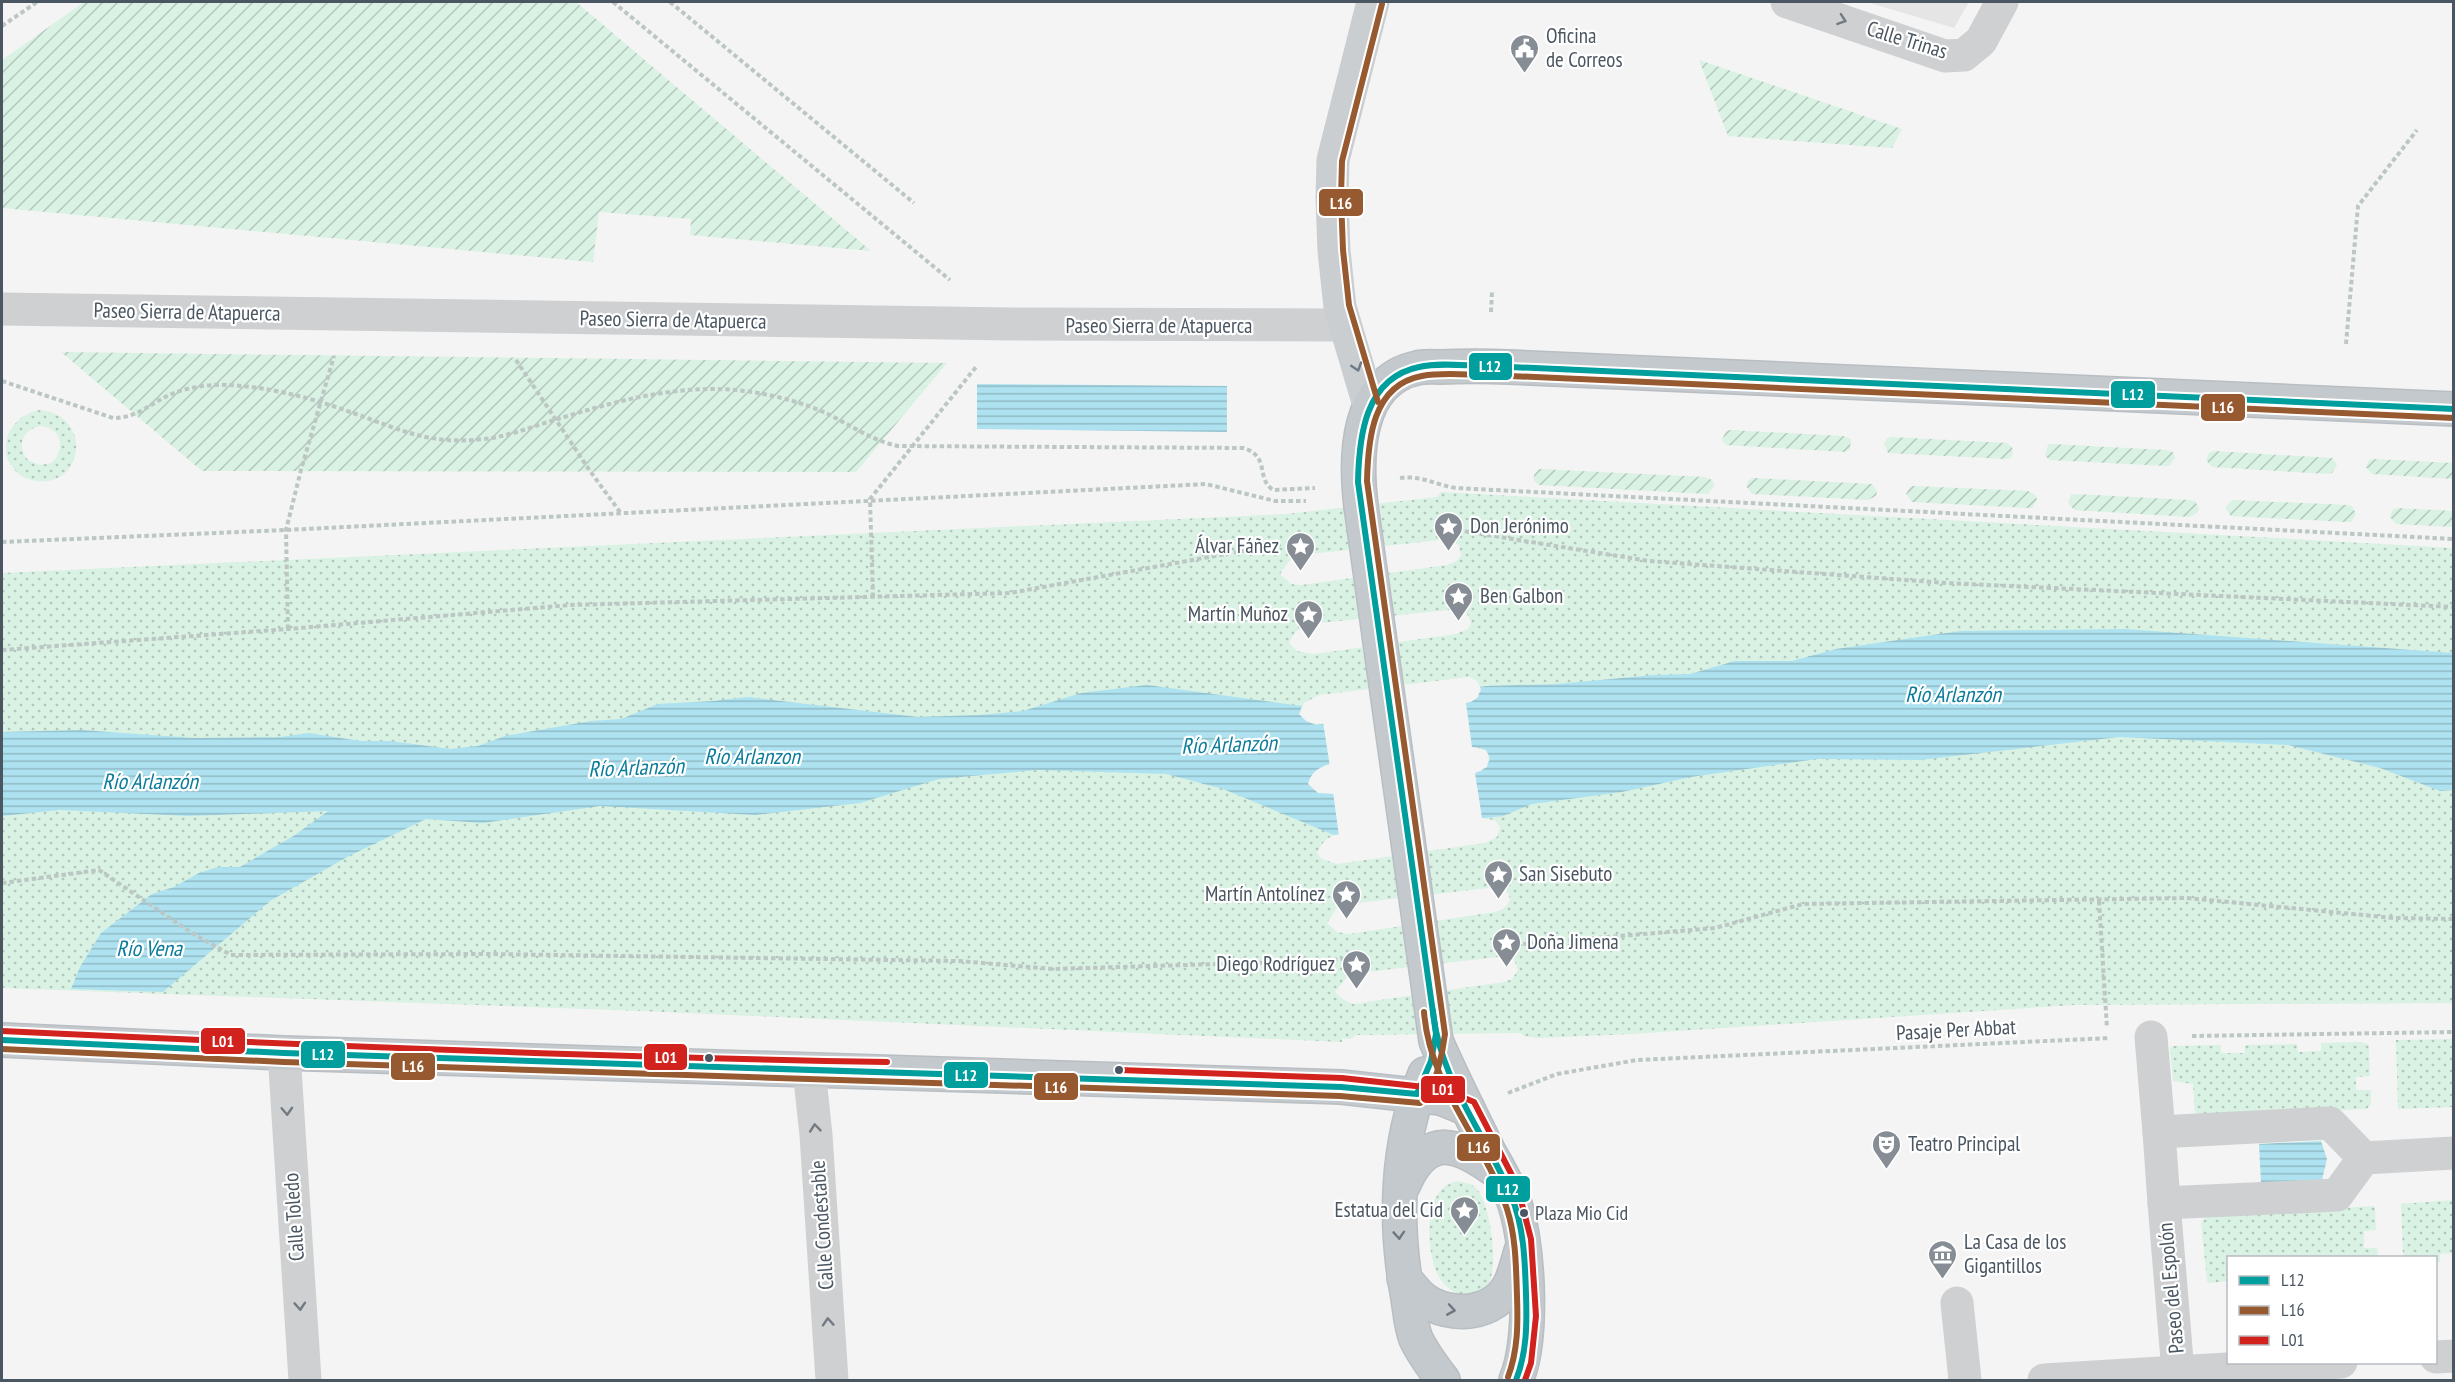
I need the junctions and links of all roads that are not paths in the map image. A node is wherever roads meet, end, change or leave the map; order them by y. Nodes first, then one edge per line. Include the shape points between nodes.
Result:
1 (1373, 2) edge
2 (1787, 2) edge
3 (2002, 2) edge
4 (2, 309) edge
5 (1345, 325) junction
6 (1369, 405) junction
7 (2454, 409) edge
8 (2151, 1037) road end
9 (2, 1040) edge
10 (1436, 1041) junction
11 (284, 1053) junction
12 (809, 1070) junction
13 (1417, 1094) junction
14 (1468, 1109) junction
15 (2159, 1132) junction
16 (2454, 1154) edge
17 (2364, 1158) junction
18 (1500, 1174) junction
19 (1400, 1191) junction
20 (2164, 1203) junction
21 (1522, 1247) junction
22 (1404, 1278) junction
23 (1958, 1303) dead end
24 (2454, 1356) edge
25 (2437, 1357) edge
26 (2308, 1364) edge
27 (2178, 1372) junction
28 (305, 1380) edge
29 (832, 1380) edge
30 (1443, 1380) edge
31 (1516, 1380) edge
32 (1965, 1380) edge
33 (2044, 1380) edge

1 - 5 main road via 1333,160 1334,250
2 -> 3 street, Calle Trinas via 1945,56 1964,56 1981,41
4 - 5 street, Paseo Sierra de Atapuerca
5 -> 6 main road
6 - 7 highway via 1387,381 1417,368 1488,366
6 - 10 highway, bridge via 1358,453 1358,482
8 - 15 street
9 - 11 highway
10 - 13 highway
10 - 14 highway
11 - 12 highway
11 -> 28 street, Calle Toledo
12 - 13 highway via 1341,1087
29 -> 12 street, Calle Condestable
13 - 14 highway
13 - 19 highway
14 - 18 highway
15 - 17 street via 2330,1122
15 - 20 street, Paseo del Espolón
16 - 17 street
17 - 20 street via 2337,1195
18 - 19 highway via 1481,1159 1457,1148 1436,1149 1421,1155
18 - 21 highway via 1515,1208
19 -> 22 highway via 1398,1220
20 - 27 street, Paseo del Espolón
22 -> 21 highway via 1423,1299 1448,1311 1473,1311 1493,1303 1510,1285
21 - 31 highway via 1528,1322 1523,1365
22 - 30 highway via 1415,1336
23 - 32 street
24 - 25 street
26 - 27 street, Paseo del Espolón
27 - 33 street, Paseo del Espolón

